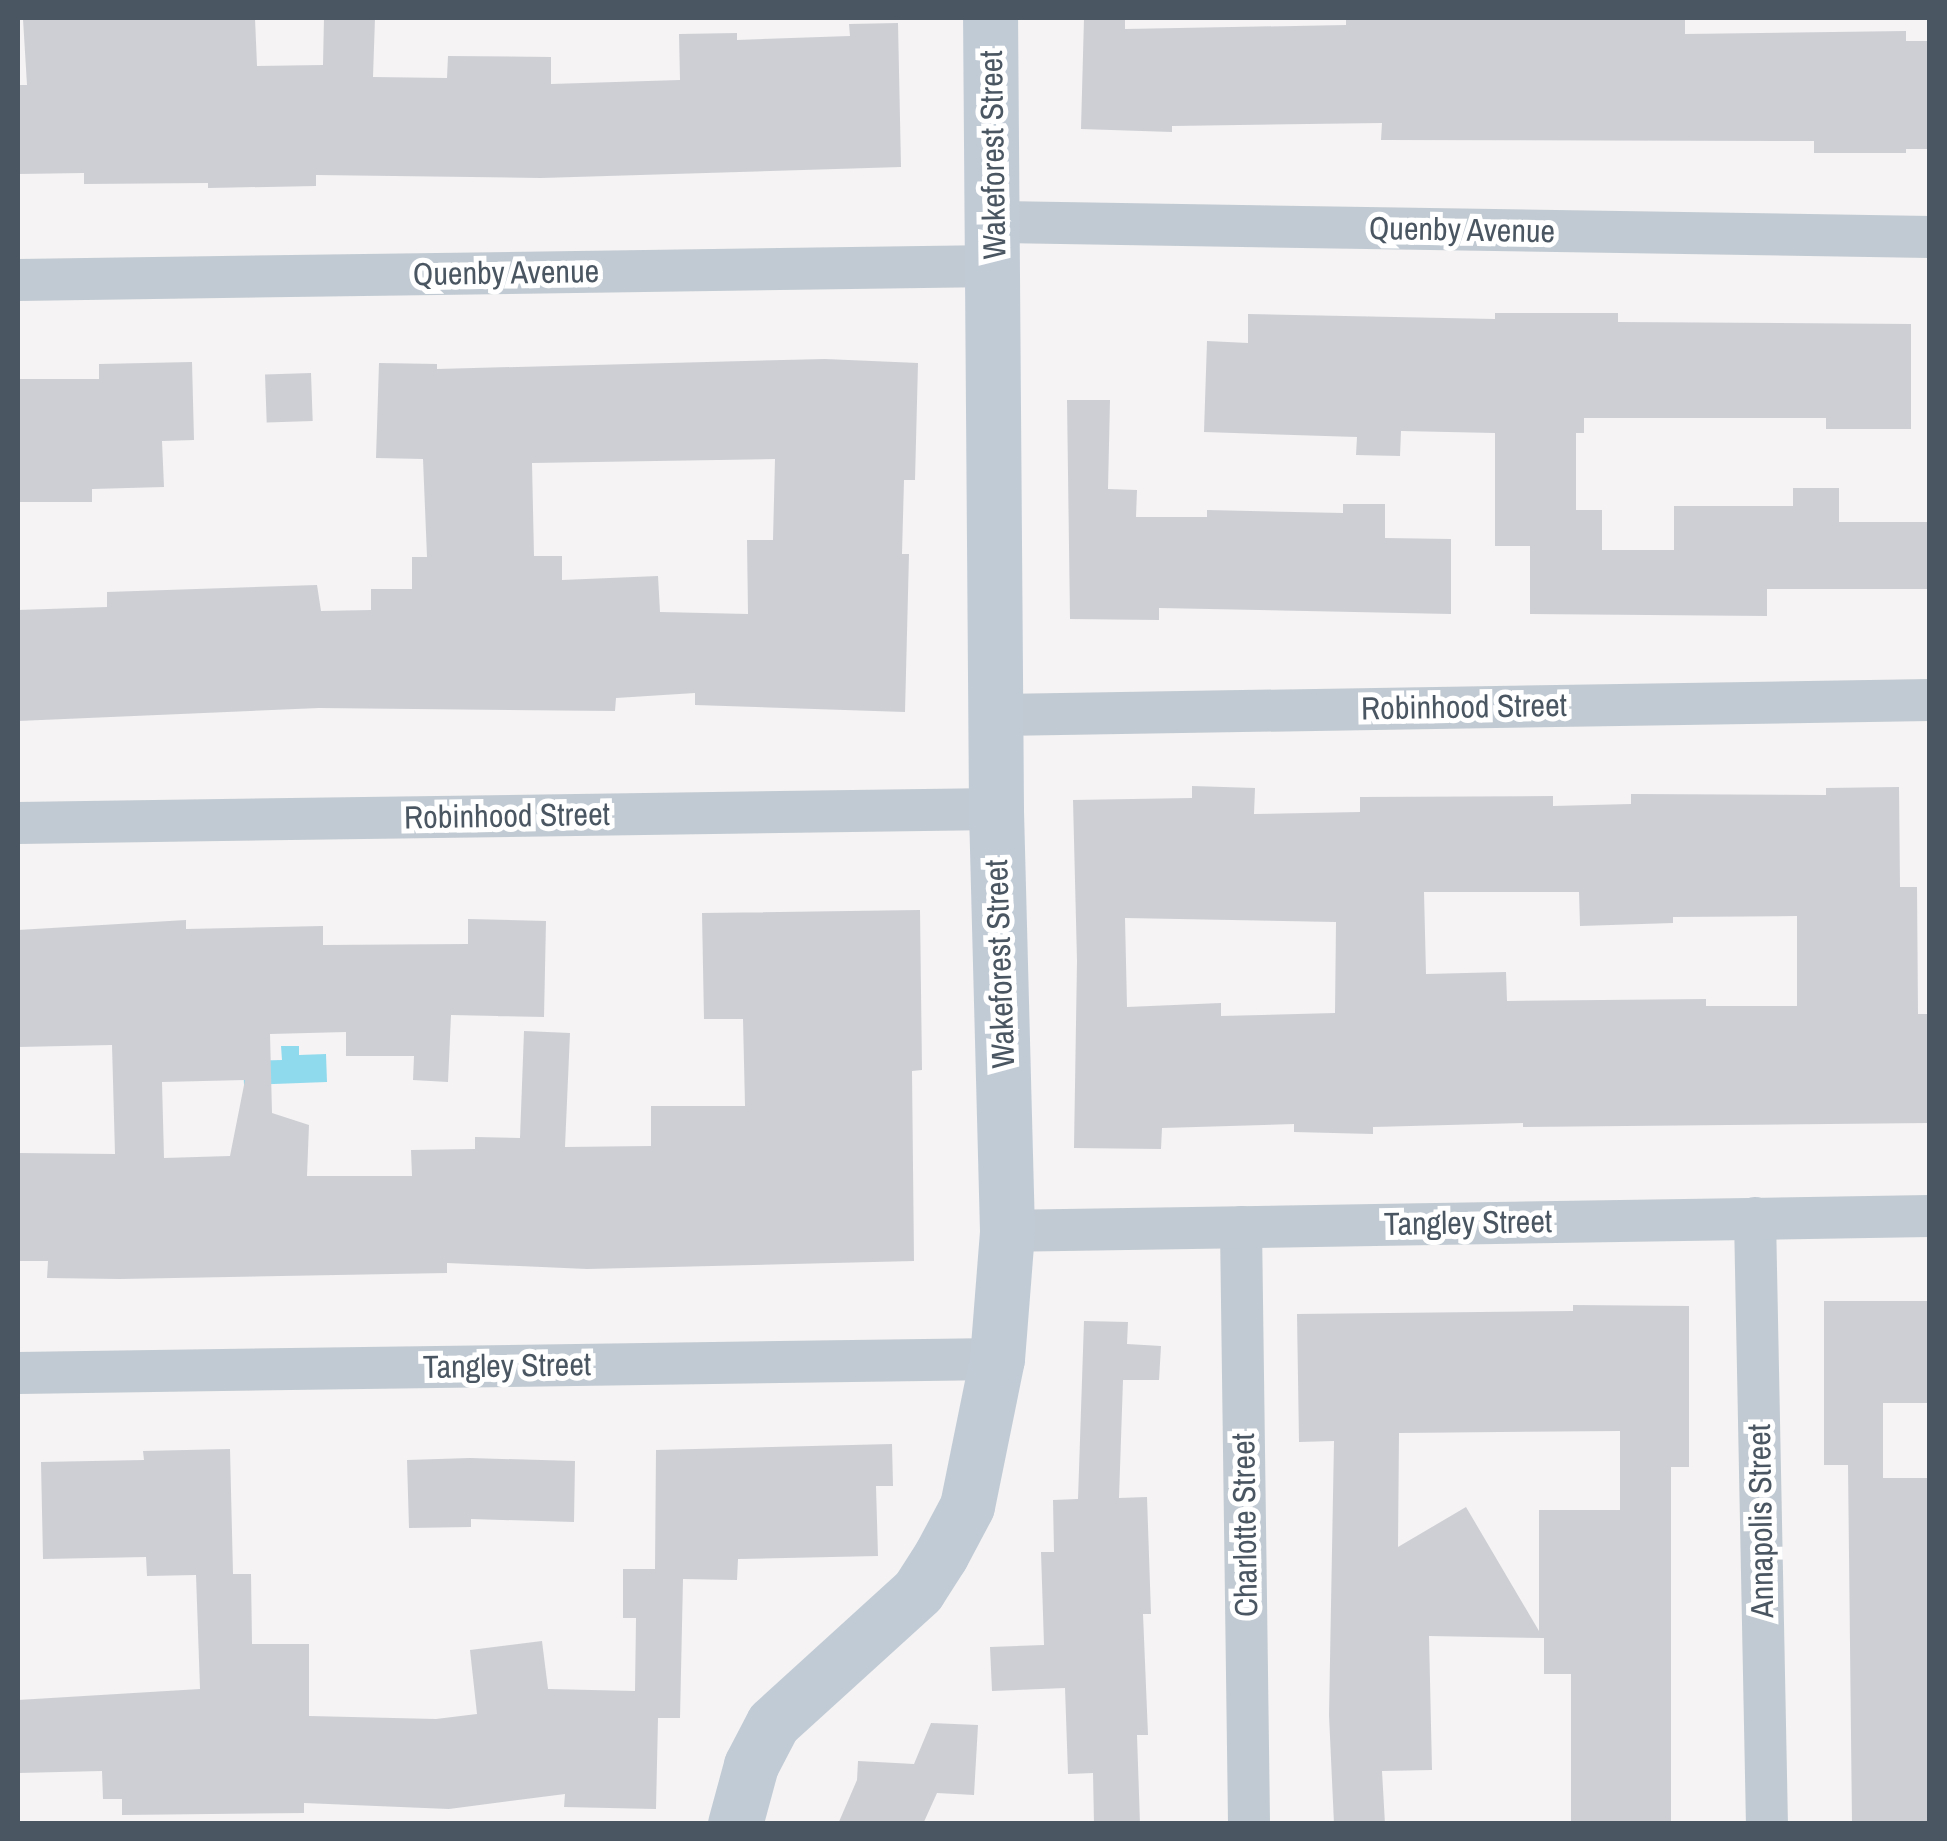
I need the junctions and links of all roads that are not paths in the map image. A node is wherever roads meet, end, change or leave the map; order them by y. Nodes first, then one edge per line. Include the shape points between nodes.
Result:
1 (990, 18) edge
2 (1930, 237) edge
3 (994, 244) junction
4 (18, 280) edge
5 (1930, 700) edge
6 (998, 715) junction
7 (996, 808) junction
8 (18, 823) edge
9 (1930, 1216) edge
10 (1756, 1218) junction
11 (1240, 1227) junction
12 (1007, 1231) junction
13 (998, 1359) junction
14 (18, 1373) edge
15 (735, 1824) edge
16 (1249, 1824) edge
17 (1767, 1824) edge

1 - 3 street, Wakeforest Street
2 - 3 street, Quenby Avenue
3 - 4 street, Quenby Avenue
3 - 6 street, Wakeforest Street
5 - 6 street, Robinhood Street
6 - 7 street, Wakeforest Street
7 - 8 street, Robinhood Street
7 - 12 street, Wakeforest Street
9 - 10 street, Tangley Street
10 - 11 street, Tangley Street
10 - 17 street, Annapolis Street
11 - 12 street, Tangley Street
11 - 16 street, Charlotte Street
12 - 13 street, Wakeforest Street
13 - 14 street, Tangley Street
13 - 15 street, Wakeforest Street via 967,1506 941,1554 918,1590 774,1724 750,1766

